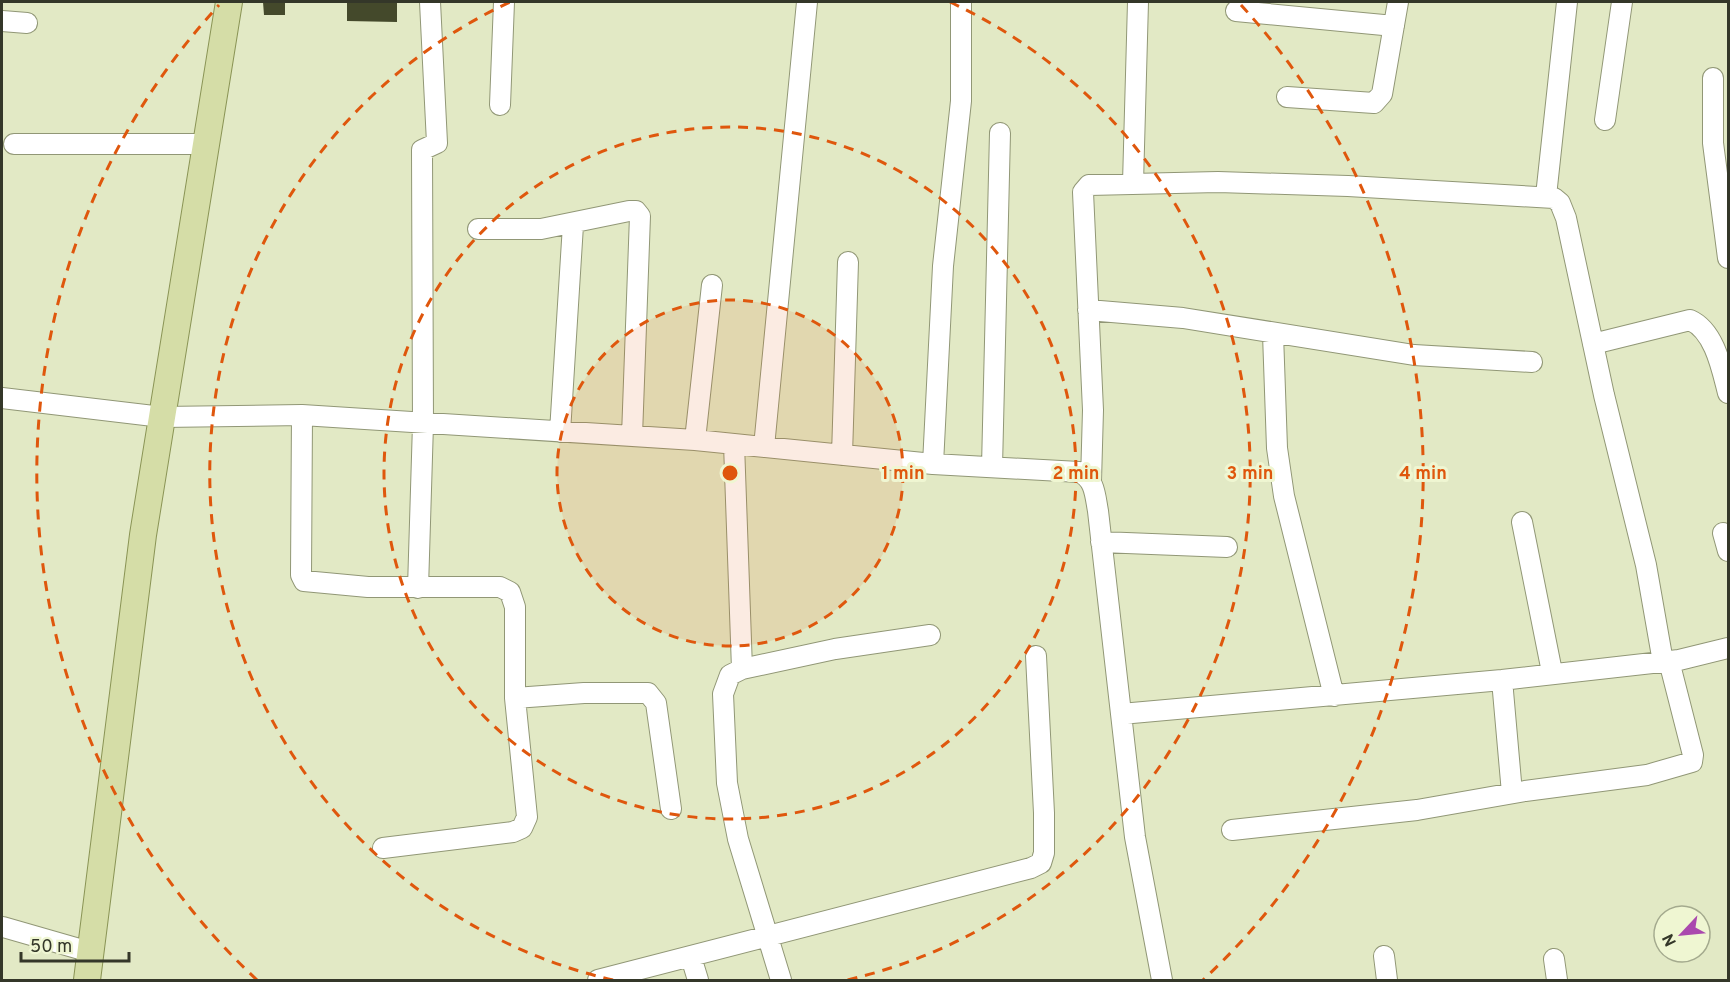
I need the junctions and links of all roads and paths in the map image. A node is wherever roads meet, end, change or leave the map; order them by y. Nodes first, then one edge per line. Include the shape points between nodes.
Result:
1 (229, 2) edge
2 (430, 2) edge
3 (504, 2) edge
4 (807, 2) edge
5 (961, 2) edge
6 (1138, 2) edge
7 (1398, 2) edge
8 (1567, 2) edge
9 (1622, 2) edge
10 (1236, 11) dead end
11 (2, 21) edge
12 (27, 23) dead end
13 (1394, 26) junction
14 (1713, 78) dead end
15 (1287, 97) dead end
16 (500, 105) dead end
17 (1605, 120) dead end
18 (1000, 133) dead end
19 (14, 144) dead end
20 (206, 144) junction
21 (1133, 183) junction
22 (1546, 195) junction
23 (573, 225) junction
24 (478, 229) dead end
25 (1728, 258) edge
26 (848, 262) dead end
27 (712, 285) dead end
28 (1088, 310) junction
29 (1273, 334) junction
30 (1593, 344) junction
31 (1724, 358) edge
32 (1533, 362) dead end
33 (1728, 393) edge
34 (2, 398) edge
35 (302, 415) junction
36 (162, 417) junction
37 (423, 424) junction
38 (560, 432) junction
39 (632, 436) junction
40 (695, 440) junction
41 (734, 444) junction
42 (764, 447) junction
43 (842, 455) junction
44 (933, 464) junction
45 (992, 467) junction
46 (1091, 481) junction
47 (1522, 522) dead end
48 (1101, 542) junction
49 (1227, 547) dead end
50 (418, 588) junction
51 (930, 635) dead end
52 (1728, 648) edge
53 (1036, 656) dead end
54 (1666, 661) junction
55 (742, 669) junction
56 (1552, 672) junction
57 (1502, 680) junction
58 (1334, 696) junction
59 (515, 698) junction
60 (1121, 714) junction
61 (1512, 793) junction
62 (671, 809) dead end
63 (1232, 830) dead end
64 (382, 848) dead end
65 (3, 927) dead end
66 (770, 936) junction
67 (90, 952) junction
68 (1384, 956) dead end
69 (691, 957) junction
70 (1554, 959) dead end
71 (87, 981) edge
72 (598, 981) edge
73 (698, 981) edge
74 (782, 981) edge
75 (1162, 981) edge
76 (1387, 981) edge
77 (1557, 981) edge

1 - 20 main road
2 - 37 street via 437,138 435,145 422,150
3 - 16 street
4 - 42 street
5 - 44 street via 961,101 944,266
6 - 21 street
7 - 13 street
8 - 22 street
9 - 17 street
10 - 13 street
11 - 12 street
13 - 15 street via 1382,94 1374,103
14 - 25 street via 1713,143
18 - 45 street
19 - 20 street
20 - 36 main road
21 - 22 street via 1301,184 1497,196
21 - 28 street via 1099,183 1089,185 1083,192
22 - 30 street via 1560,203 1566,218
23 - 24 street via 541,230
23 - 38 street
23 - 39 street via 629,211 640,216
26 - 43 street
27 - 40 street
28 - 29 street via 1183,318
28 - 46 street via 1093,410
29 - 32 street via 1414,355
29 - 58 street via 1277,448 1284,496
30 - 31 street via 1690,320 1697,323
30 - 54 street
31 - 33 street
34 - 36 street
35 - 36 street
35 - 37 street
35 - 50 street via 304,581
36 - 67 main road via 142,535
37 - 38 street
37 - 50 street
38 - 39 street
39 - 40 street
40 - 41 street
41 - 42 street
41 - 55 street
42 - 43 street
43 - 44 street
44 - 45 street
45 - 46 street via 1079,472
46 - 48 street
47 - 56 street
48 - 49 street
48 - 60 street
50 - 59 street via 508,589 515,607
51 - 55 street via 835,649
52 - 54 street
53 - 66 street via 1044,813 1041,863
54 - 56 street
54 - 61 street via 1692,762 1647,775
55 - 66 street via 730,675 723,694 727,783 738,838
56 - 57 street
57 - 58 street
57 - 61 street
58 - 60 street
59 - 62 street via 648,693 656,703
59 - 64 street via 527,817 522,828
60 - 75 street via 1135,837
61 - 63 street via 1417,810
65 - 67 street
66 - 69 street
66 - 74 street
67 - 71 main road
68 - 76 street
69 - 72 street
69 - 73 street
70 - 77 street

